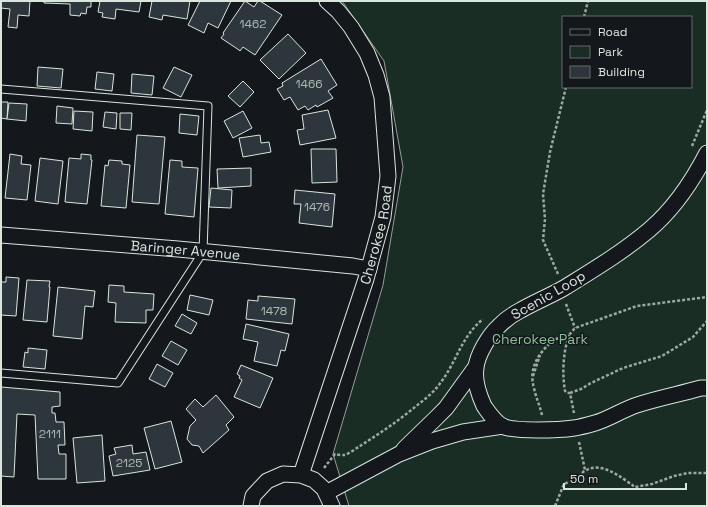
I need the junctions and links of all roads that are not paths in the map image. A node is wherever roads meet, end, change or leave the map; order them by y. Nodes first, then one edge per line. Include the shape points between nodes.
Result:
1 (327, 1) edge
2 (1, 89) edge
3 (707, 153) edge
4 (1, 235) edge
5 (203, 252) junction
6 (369, 269) junction
7 (476, 368) junction
8 (1, 373) edge
9 (707, 388) edge
10 (503, 426) junction
11 (399, 454) junction
12 (301, 475) junction
13 (329, 500) edge
14 (250, 506) edge

1 - 6 street, Cherokee Road via 351,26 367,53 382,96 388,176 383,217
2 - 5 lane via 208,106
3 - 7 street, Scenic Loop via 679,198 655,225 597,268 522,309 504,322 494,331 482,350
4 - 5 street, Baringer Avenue
5 - 6 street, Baringer Avenue
5 - 8 lane via 118,383
6 - 12 street, Cherokee Road
7 - 10 street, Scenic Loop via 480,396 492,418
7 - 11 street via 434,420
9 - 10 street via 636,405 597,423 576,428 519,429
10 - 11 street via 463,432
11 - 13 street
12 - 13 street via 314,480 324,489
12 - 14 street via 283,474 267,481 254,496

